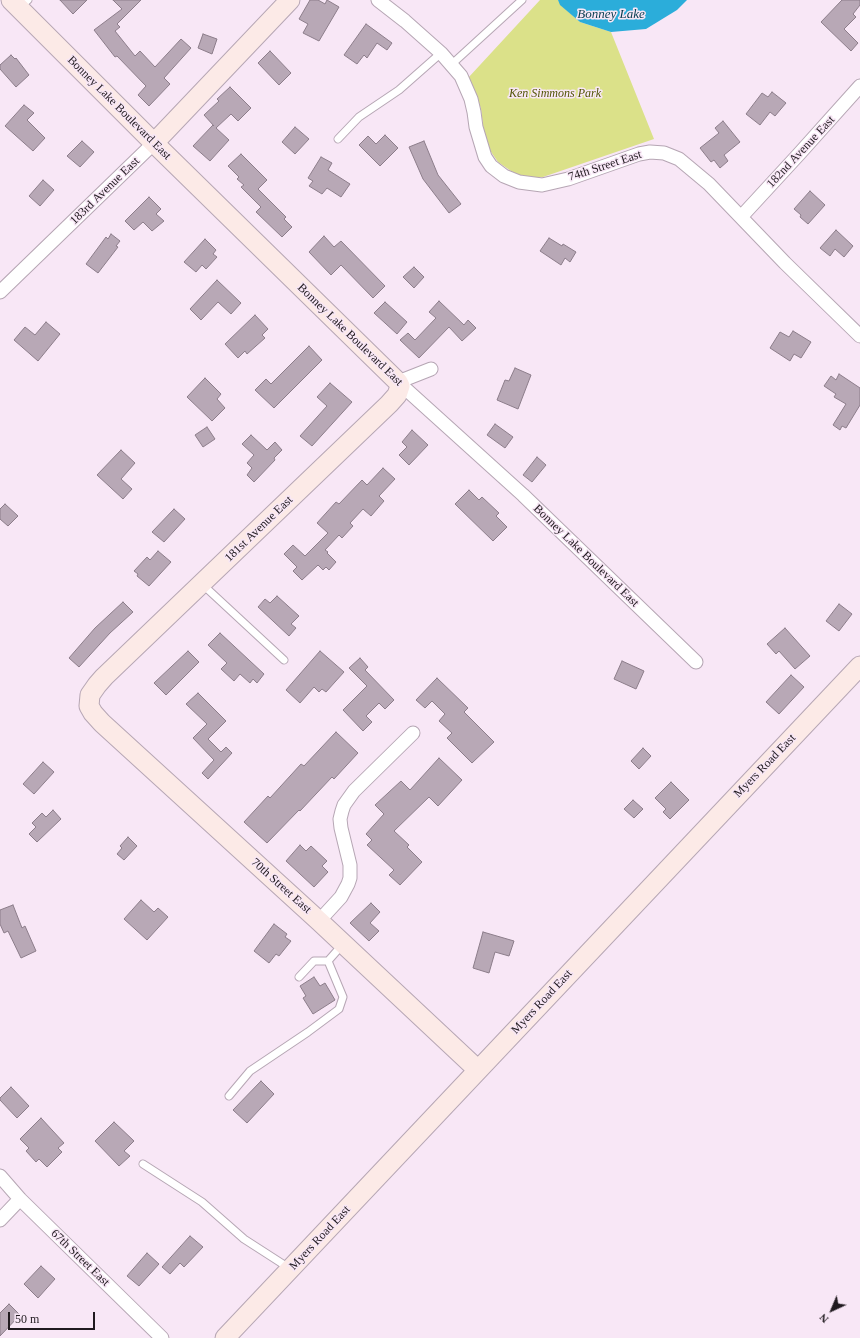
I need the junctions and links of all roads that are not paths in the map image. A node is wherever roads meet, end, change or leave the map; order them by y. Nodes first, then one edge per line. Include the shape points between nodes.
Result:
1 (290, 0) edge
2 (522, 0) edge
3 (383, 2) edge
4 (19, 3) edge
5 (441, 53) junction
6 (452, 64) junction
7 (860, 86) edge
8 (338, 139) dead end
9 (154, 143) junction
10 (740, 217) junction
11 (0, 292) edge
12 (860, 336) edge
13 (430, 369) dead end
14 (398, 382) junction
15 (202, 584) junction
16 (284, 660) dead end
17 (696, 662) dead end
18 (860, 666) edge
19 (89, 700) joint
20 (413, 733) dead end
21 (319, 921) junction
22 (344, 944) junction
23 (328, 961) junction
24 (299, 977) dead end
25 (478, 1070) junction
26 (229, 1096) dead end
27 (143, 1164) dead end
28 (0, 1176) edge
29 (20, 1199) junction
30 (0, 1220) edge
31 (291, 1270) junction
32 (162, 1338) edge
33 (225, 1338) edge

1 - 9 street, 183rd Avenue East
2 - 6 lane
3 - 5 street, 74th Street East
4 - 9 street, Bonney Lake Boulevard East
5 - 6 street, 74th Street East
5 - 8 lane via 399,90 359,117
6 - 10 street, 74th Street East via 461,76 471,99 485,157 491,166 504,176 519,182 542,185 568,179 639,154 664,152 688,165
7 - 10 street, 182nd Avenue East
9 - 11 street, 183rd Avenue East
9 - 14 street, Bonney Lake Boulevard East
10 - 12 street, 74th Street East
13 - 14 street
14 - 15 street, 181st Avenue East via 399,391 389,404
14 - 17 street, Bonney Lake Boulevard East via 523,495
15 - 16 lane
15 - 19 street, 181st Avenue East via 104,677 93,690
18 - 25 street, Myers Road East
19 - 21 street, 70th Street East via 93,713 102,722
20 - 21 street via 354,791 344,805 340,819 350,865 350,878 341,896
21 - 22 street, 70th Street East
22 - 23 lane
22 - 25 street, 70th Street East
23 - 24 lane via 314,961
23 - 26 lane via 344,997 339,1009 250,1071
25 - 31 street, Myers Road East
27 - 31 lane via 202,1202 244,1239
28 - 29 street, 67th Street East
29 - 30 street
29 - 32 street, 67th Street East
31 - 33 street, Myers Road East

